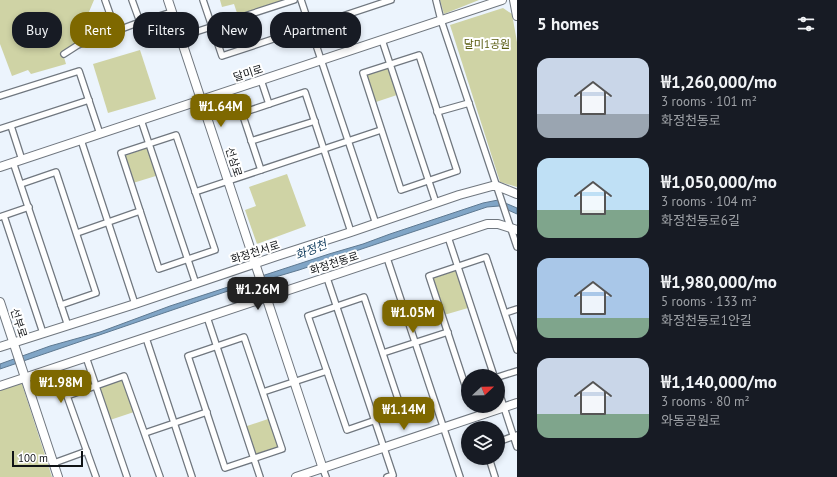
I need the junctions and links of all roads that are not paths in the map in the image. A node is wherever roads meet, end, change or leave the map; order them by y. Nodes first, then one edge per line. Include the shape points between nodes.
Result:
1 (105, 0) edge
2 (132, 0) edge
3 (168, 0) edge
4 (203, 0) edge
5 (294, 0) edge
6 (301, 0) edge
7 (391, 0) edge
8 (436, 0) edge
9 (502, 0) edge
10 (514, 0) edge
11 (109, 12) edge
12 (136, 12) edge
13 (172, 12) edge
14 (207, 12) edge
15 (258, 12) edge
16 (305, 12) edge
17 (355, 12) edge
18 (517, 16) edge
19 (441, 20) junction
20 (382, 40) junction
21 (73, 48) edge
22 (184, 48) edge
23 (219, 48) edge
24 (246, 48) edge
25 (317, 48) edge
26 (64, 54) dead end
27 (321, 60) junction
28 (390, 64) junction
29 (261, 80) junction
30 (0, 96) edge
31 (89, 100) junction
32 (202, 100) junction
33 (469, 103) junction
34 (269, 104) junction
35 (437, 112) junction
36 (141, 120) junction
37 (315, 121) junction
38 (11, 126) junction
39 (0, 129) edge
40 (381, 130) junction
41 (100, 134) junction
42 (81, 140) junction
43 (251, 141) junction
44 (348, 141) junction
45 (149, 144) junction
46 (324, 149) junction
47 (22, 160) junction
48 (13, 162) junction
49 (0, 167) edge
50 (261, 170) junction
51 (429, 180) junction
52 (228, 181) junction
53 (21, 184) junction
54 (496, 186) junction
55 (195, 192) junction
56 (517, 194) edge
57 (436, 203) junction
58 (29, 207) junction
59 (140, 211) junction
60 (2, 217) edge
61 (108, 222) junction
62 (376, 224) junction
63 (514, 229) edge
64 (351, 232) junction
65 (77, 233) junction
66 (448, 237) junction
67 (517, 247) edge
68 (387, 258) junction
69 (187, 260) junction
70 (255, 263) junction
71 (457, 267) junction
72 (327, 278) junction
73 (196, 284) junction
74 (266, 298) junction
75 (0, 302) edge
76 (135, 304) junction
77 (61, 305) junction
78 (336, 306) junction
79 (517, 309) edge
80 (505, 313) junction
81 (207, 317) junction
82 (68, 326) junction
83 (448, 332) junction
84 (43, 333) junction
85 (146, 338) junction
86 (14, 343) junction
87 (415, 343) junction
88 (217, 346) junction
89 (0, 347) edge
90 (517, 350) edge
91 (383, 353) junction
92 (86, 357) junction
93 (492, 369) edge
94 (327, 371) junction
95 (517, 371) edge
96 (461, 372) edge
97 (505, 375) edge
98 (25, 378) junction
99 (294, 382) junction
100 (0, 386) edge
101 (96, 386) junction
102 (263, 392) junction
103 (517, 403) edge
104 (505, 408) edge
105 (505, 411) edge
106 (207, 412) junction
107 (489, 413) edge
108 (374, 420) junction
109 (174, 423) junction
110 (444, 428) junction
111 (145, 433) junction
112 (515, 436) edge
113 (505, 440) edge
114 (517, 447) edge
115 (384, 448) junction
116 (87, 451) junction
117 (254, 458) junction
118 (54, 463) junction
119 (491, 465) edge
120 (323, 468) junction
121 (391, 476) edge
122 (58, 477) edge
123 (96, 477) edge
124 (127, 477) edge
125 (160, 477) edge
126 (192, 477) edge
127 (260, 477) edge
128 (296, 477) edge
129 (326, 477) edge
130 (460, 477) edge
131 (495, 477) edge

1 - 11 street
2 - 12 street
3 - 13 street, 선삼로
4 - 14 street
5 - 15 street
6 - 16 street
7 - 17 street
8 - 19 street
9 - 19 street, 달미로
10 - 18 street
19 - 20 street, 달미로
19 - 33 street
20 - 27 street, 달미로
20 - 28 street
21 - 26 street
22 - 32 street, 선삼로
23 - 24 street via 222,56
25 - 27 street
27 - 29 street, 달미로
27 - 44 street
28 - 35 street via 419,55
28 - 40 street via 363,73
28 - 51 street
29 - 32 street, 달미로
29 - 34 street
30 - 31 street via 79,71
31 - 38 street
31 - 41 street
32 - 36 street, 달미로
32 - 52 street, 선삼로
33 - 35 street
33 - 54 street
34 - 37 street via 305,92
34 - 43 street via 242,113
35 - 51 street via 457,171
36 - 41 street, 달미로
36 - 45 street
37 - 43 street
37 - 46 street
38 - 39 street
38 - 47 street
40 - 44 street
40 - 51 street via 401,190
41 - 42 street, 달미로
42 - 47 street, 달미로
42 - 61 street
43 - 50 street
44 - 46 street
44 - 62 street
45 - 55 street via 176,135
45 - 59 street via 121,153
45 - 69 street
46 - 50 street
46 - 64 street
47 - 48 street, 달미로
48 - 49 street, 달미로
48 - 53 street
50 - 52 street
51 - 57 street
52 - 55 street
52 - 70 street, 선삼로
53 - 58 street
53 - 65 street via 56,172
54 - 56 street
54 - 57 street, 화정천서로
54 - 63 street via 507,218
55 - 69 street via 215,250
57 - 62 street, 화정천서로
58 - 60 street
58 - 77 street
59 - 61 street
59 - 69 street via 159,269
60 - 84 street
61 - 65 street
61 - 76 street
62 - 64 street, 화정천서로
63 - 66 street, 화정천동로 via 498,224 487,224
63 - 67 street
64 - 70 street, 화정천서로
65 - 77 street via 96,293
66 - 68 street, 화정천동로
66 - 71 street
68 - 72 street, 화정천동로
68 - 87 street
69 - 73 street
70 - 73 street, 화정천서로
70 - 74 street, 선삼로
71 - 80 street via 486,257
71 - 83 street via 429,276
71 - 93 street
72 - 74 street, 화정천동로
72 - 78 street
73 - 76 street, 화정천서로
74 - 81 street, 화정천동로
74 - 99 street, 선삼로
75 - 86 street, 선부로
76 - 82 street, 화정천서로
77 - 82 street
78 - 91 street via 364,297
78 - 94 street via 308,316
78 - 108 street
79 - 80 street
80 - 90 street
81 - 85 street, 화정천동로
81 - 88 street
82 - 84 street, 화정천서로
83 - 87 street
83 - 96 street
84 - 86 street, 화정천서로
85 - 92 street, 화정천동로
85 - 109 street
86 - 89 street, 화정천서로
86 - 98 street, 선부로
87 - 91 street
87 - 110 street
88 - 102 street via 244,337
88 - 106 street via 188,356
88 - 117 street
91 - 108 street via 402,411
92 - 98 street, 화정천동로
92 - 101 street
94 - 99 street
94 - 108 street via 347,430
95 - 97 street
98 - 100 street, 화정천동로
98 - 118 street
99 - 102 street
99 - 120 street, 선삼로
101 - 111 street via 124,376
101 - 116 street via 67,396
101 - 124 street
102 - 117 street via 282,449
103 - 104 street
105 - 112 street
106 - 109 street
106 - 117 street via 226,468
107 - 110 street
108 - 115 street
109 - 111 street
109 - 126 street
110 - 115 street
110 - 130 street
111 - 125 street
112 - 113 street
112 - 114 street
115 - 120 street
115 - 121 street
116 - 118 street
116 - 123 street
117 - 127 street
118 - 122 street
119 - 131 street
120 - 128 street
120 - 129 street

